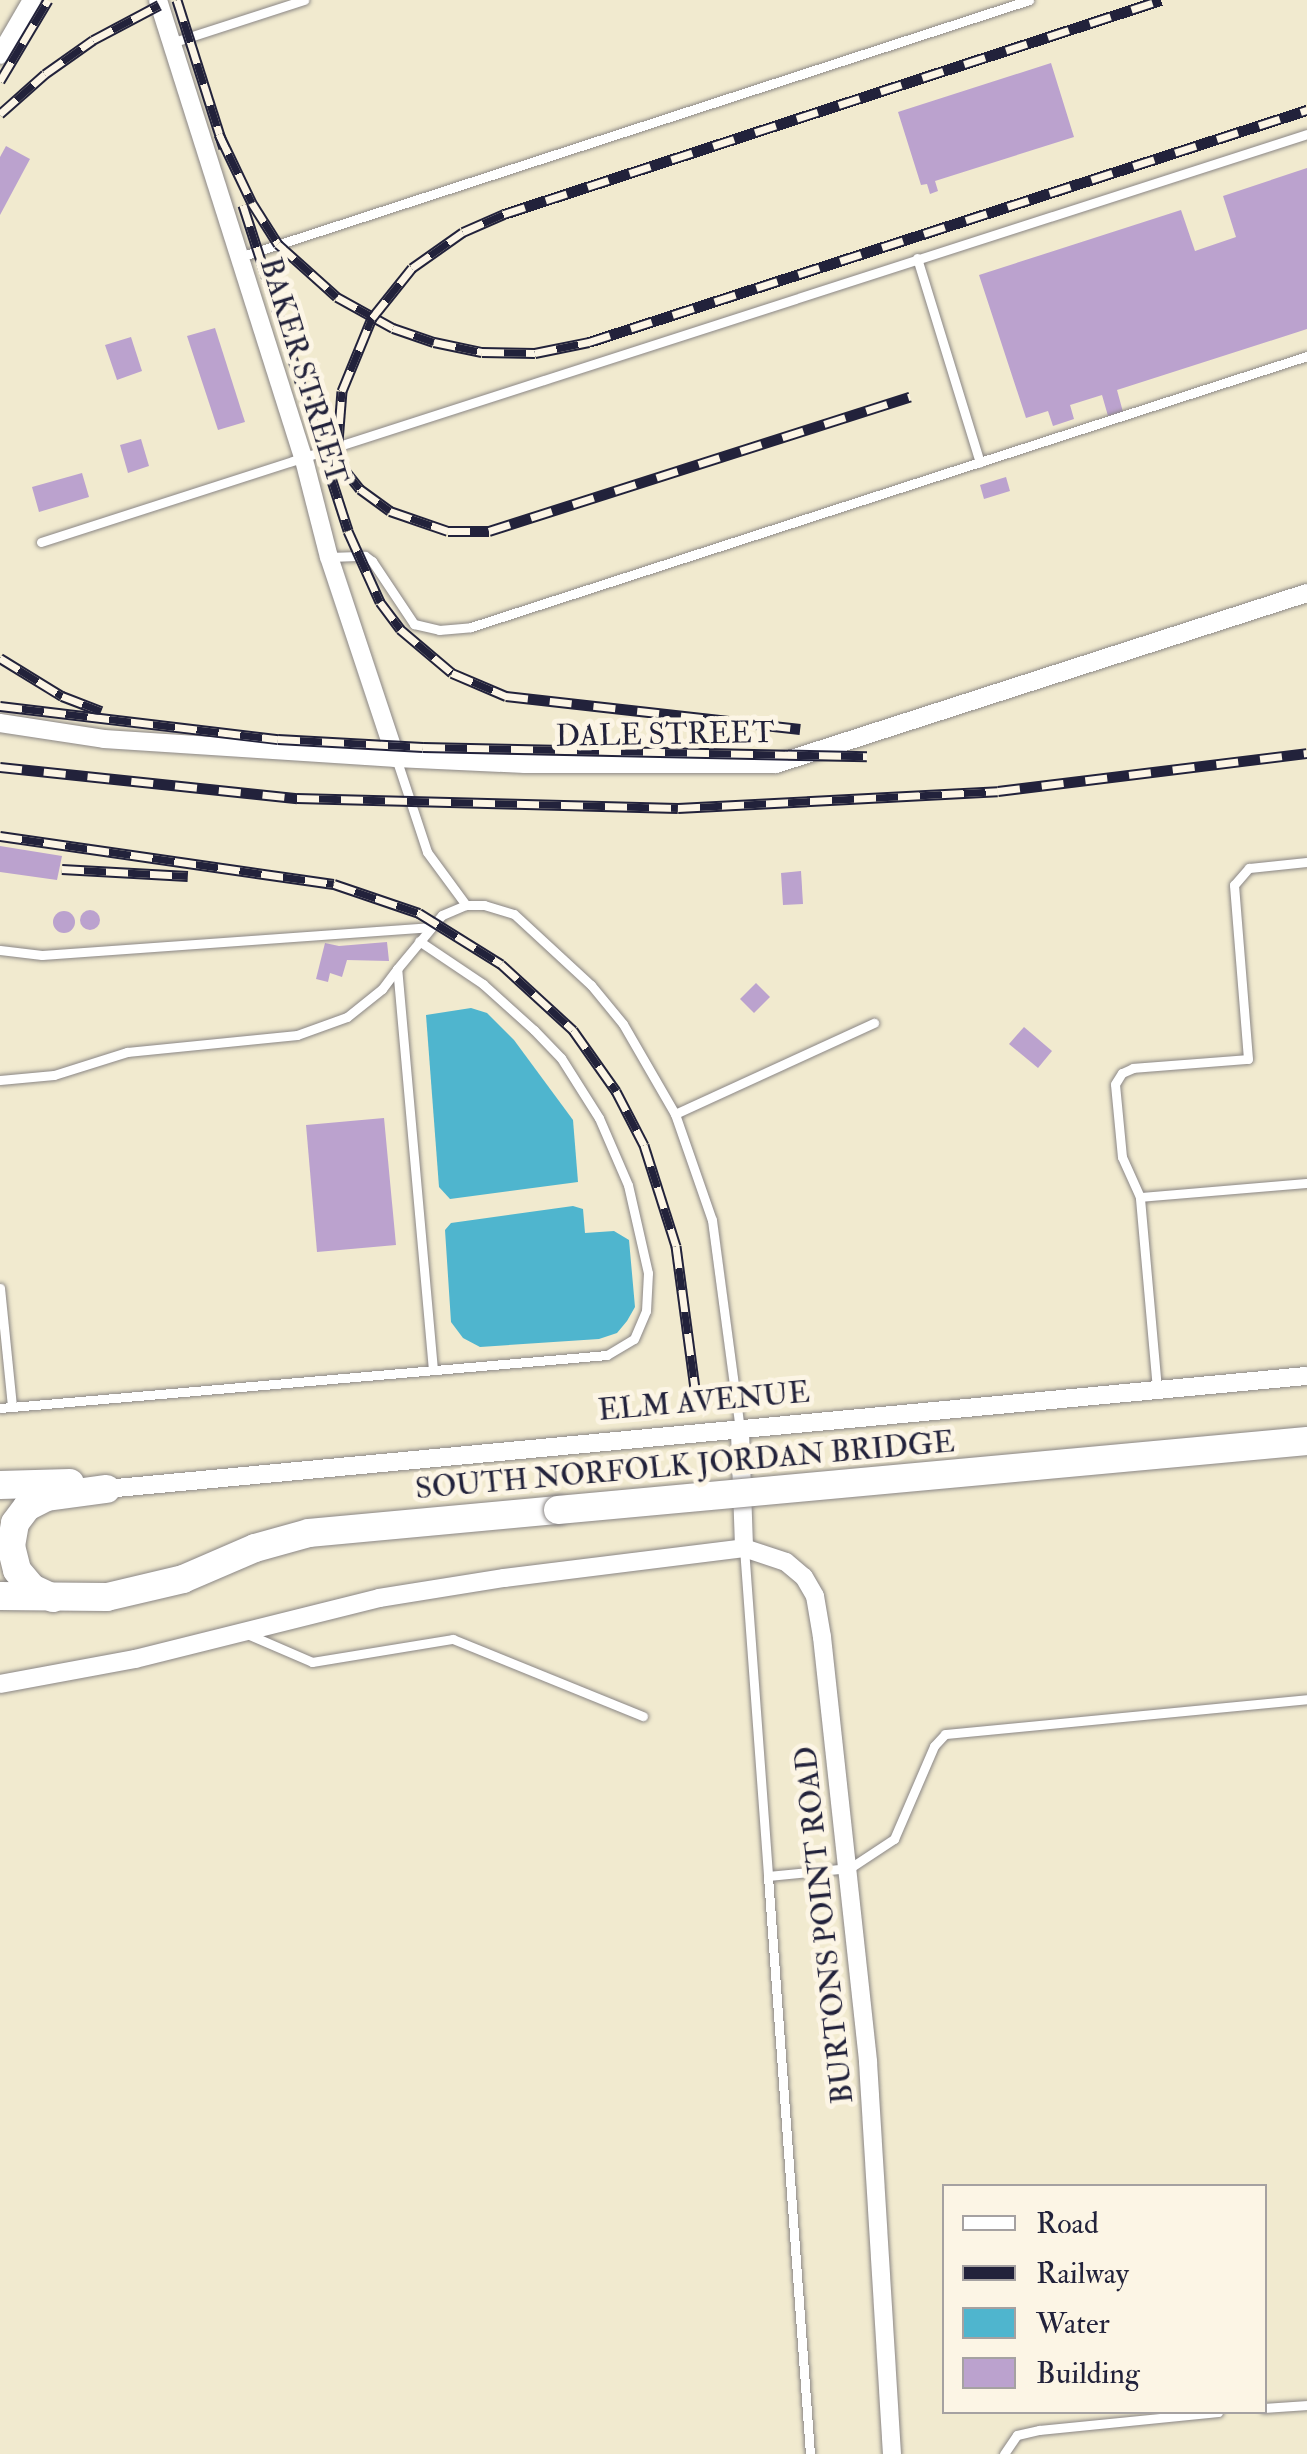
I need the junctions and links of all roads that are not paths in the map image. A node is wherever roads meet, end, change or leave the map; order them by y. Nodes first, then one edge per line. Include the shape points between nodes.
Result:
1 (32, 0) edge
2 (304, 0) edge
3 (1029, 0) edge
4 (162, 2) edge
5 (171, 43) junction
6 (0, 54) edge
7 (1307, 134) edge
8 (240, 257) junction
9 (917, 258) junction
10 (1307, 356) edge
11 (303, 456) junction
12 (980, 462) junction
13 (41, 542) dead end
14 (328, 557) junction
15 (1307, 593) edge
16 (0, 723) edge
17 (396, 758) junction
18 (1307, 862) edge
19 (466, 905) junction
20 (431, 926) junction
21 (420, 940) junction
22 (0, 950) edge
23 (397, 969) junction
24 (874, 1023) dead end
25 (0, 1080) edge
26 (675, 1114) junction
27 (1307, 1183) edge
28 (1140, 1196) junction
29 (0, 1288) edge
30 (433, 1370) junction
31 (1307, 1376) edge
32 (1158, 1389) junction
33 (12, 1406) junction
34 (0, 1408) edge
35 (740, 1432) junction
36 (1307, 1441) edge
37 (0, 1484) edge
38 (106, 1489) junction
39 (744, 1548) junction
40 (0, 1596) edge
41 (69, 1600) junction
42 (243, 1632) junction
43 (0, 1684) edge
44 (1307, 1699) edge
45 (643, 1716) dead end
46 (850, 1868) junction
47 (768, 1876) junction
48 (1307, 2405) edge
49 (1267, 2408) edge
50 (1198, 2414) edge
51 (810, 2454) edge
52 (892, 2454) edge
53 (1004, 2454) edge

1 - 6 street
2 - 5 lane
3 - 8 lane
4 - 5 street, BAKER STREET
5 - 8 street, BAKER STREET
7 - 9 lane
8 - 11 street, BAKER STREET
9 - 11 lane
9 - 12 lane
10 - 12 lane
11 - 13 lane
11 - 14 street, BAKER STREET
12 - 14 lane via 471,627 414,624 372,561
14 - 17 street, BAKER STREET
15 - 17 street, DALE STREET via 776,764
16 - 17 street, DALE STREET via 104,739
17 - 19 lane via 427,852
18 - 28 lane via 1250,868 1234,885 1248,1059 1132,1068 1118,1078 1122,1157
19 - 20 lane
19 - 26 lane via 508,911 563,957 623,1024
20 - 21 lane
20 - 22 lane via 42,955
21 - 23 lane
21 - 30 lane via 508,1005 582,1087 628,1185 650,1290 634,1339 607,1355
23 - 25 lane via 347,1017 297,1035 101,1058 54,1075
23 - 30 lane
24 - 26 lane
26 - 35 lane via 712,1220
27 - 28 lane
28 - 32 lane
29 - 33 lane
30 - 33 lane
31 - 32 street, ELM AVENUE
32 - 35 street, ELM AVENUE
33 - 34 lane
35 - 38 street, ELM AVENUE
35 - 39 street
36 - 41 main road, SOUTH NORFOLK JORDAN BRIDGE, bridge via 308,1534 160,1586
37 - 38 main road via 52,1480
38 - 41 main road via 35,1502 15,1523 16,1570 32,1588
39 - 42 street via 378,1598
39 - 46 street, BURTONS POINT ROAD via 786,1562 815,1596
39 - 47 lane
40 - 41 main road
42 - 43 street
42 - 45 lane via 312,1662 454,1639
44 - 46 lane via 945,1734 894,1840
46 - 47 lane
46 - 52 street, BURTONS POINT ROAD
47 - 51 lane
48 - 49 lane
50 - 53 lane via 1039,2430 1018,2435

